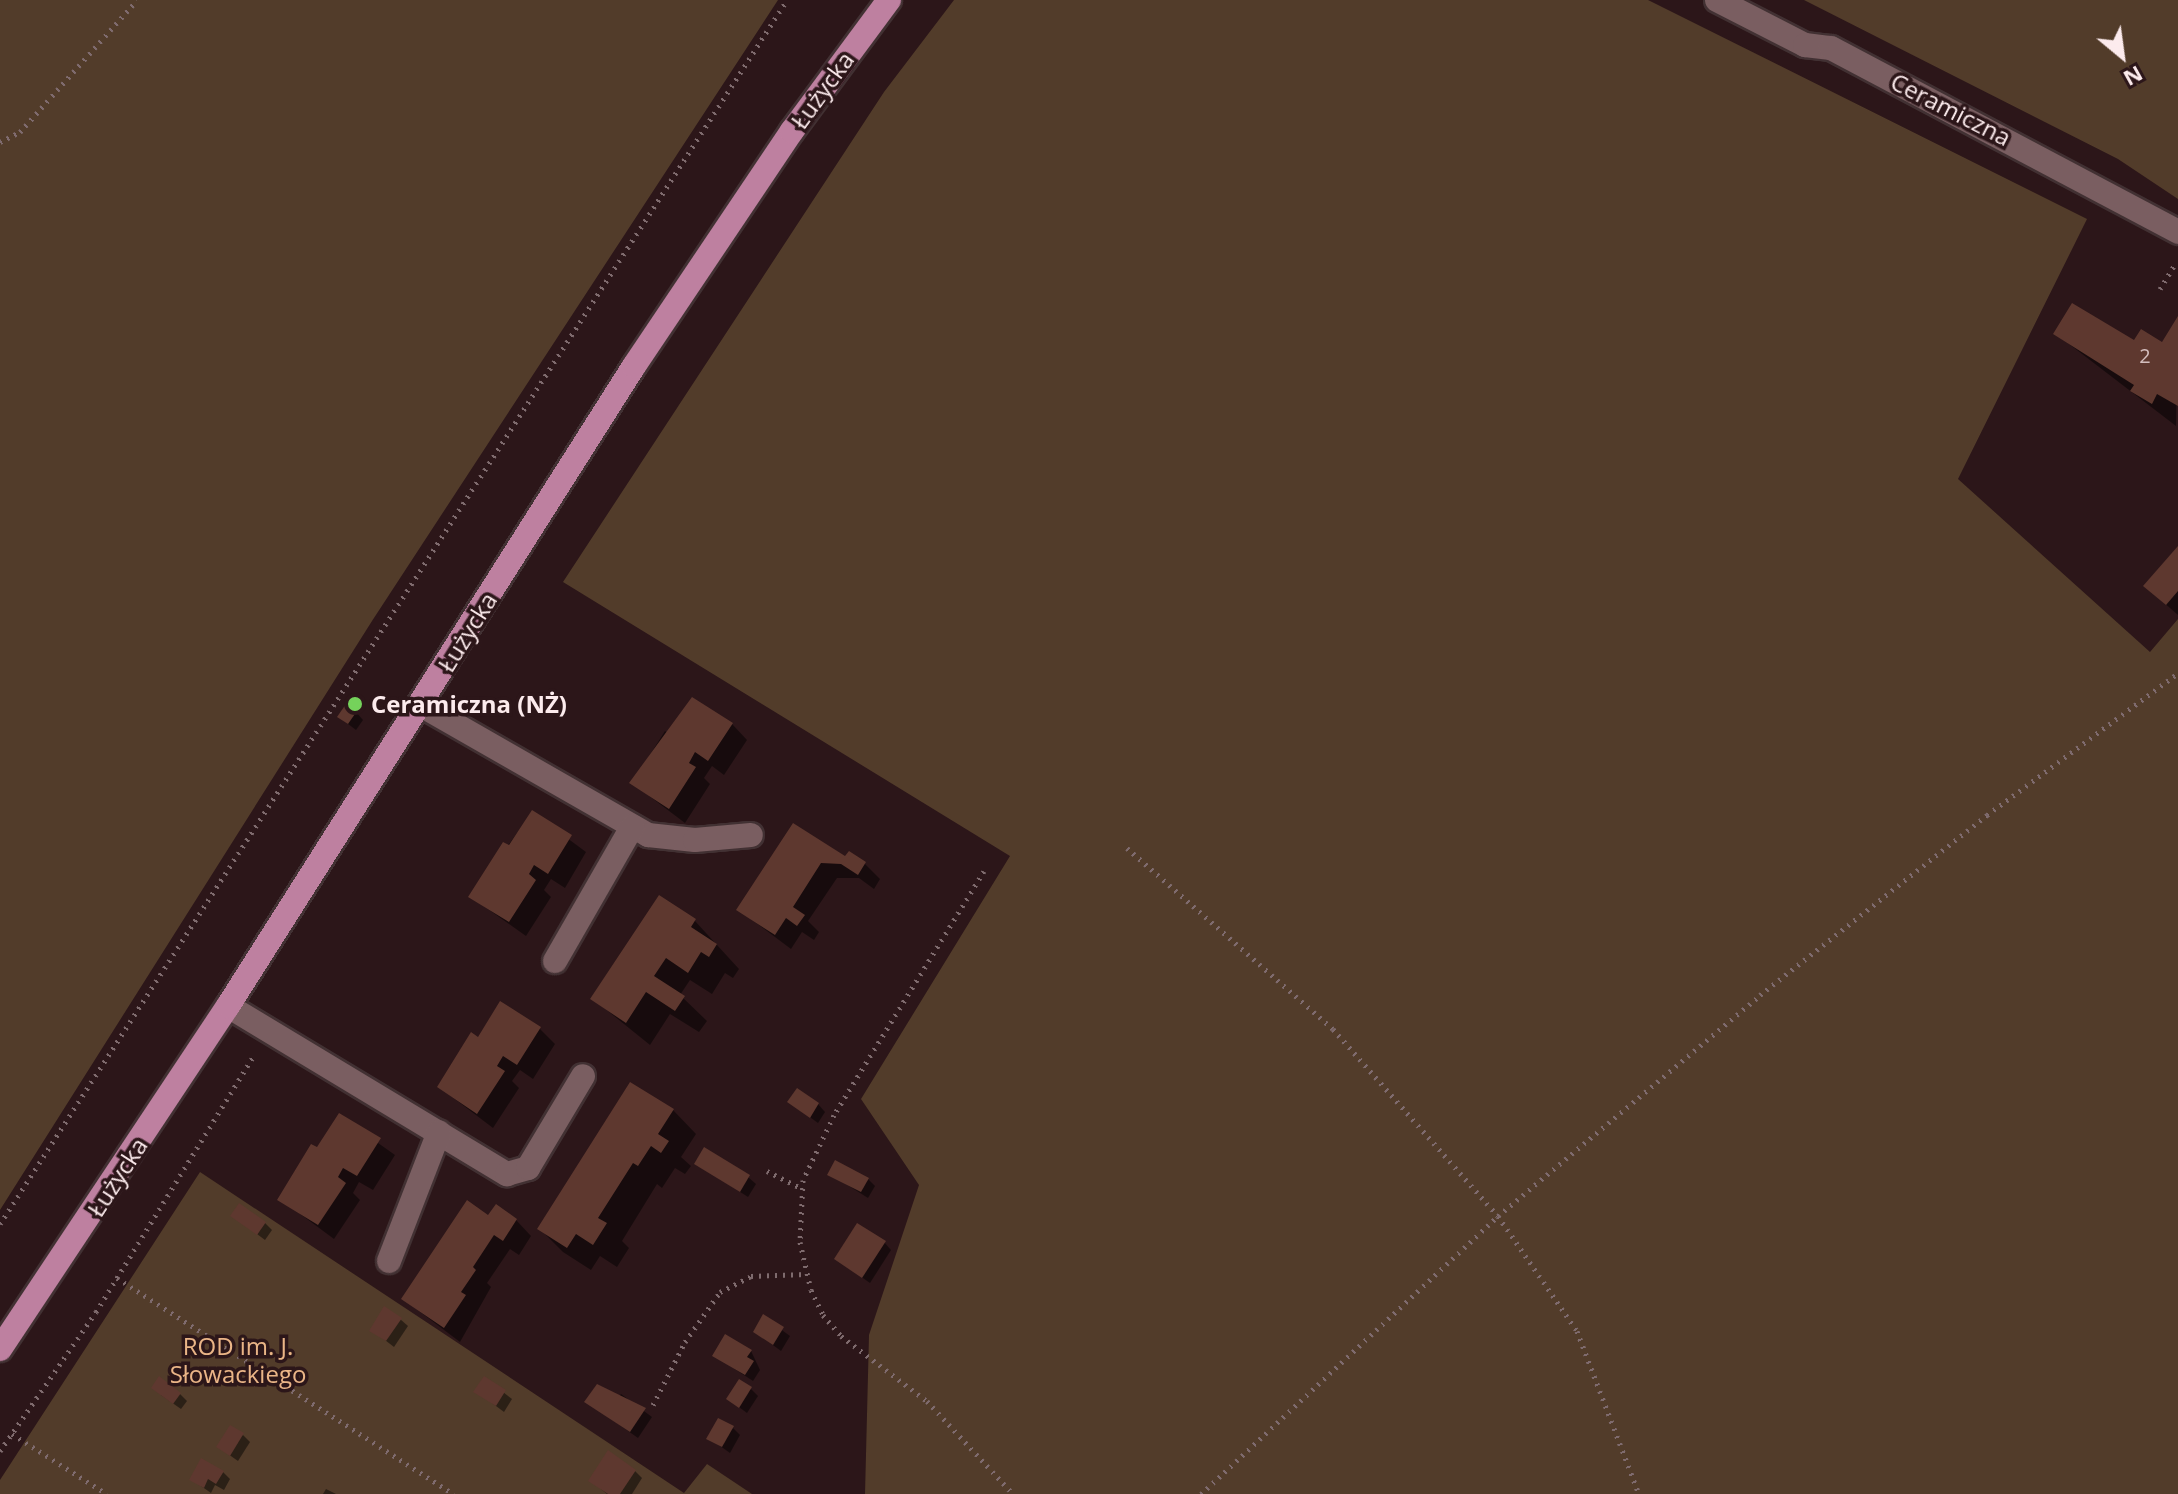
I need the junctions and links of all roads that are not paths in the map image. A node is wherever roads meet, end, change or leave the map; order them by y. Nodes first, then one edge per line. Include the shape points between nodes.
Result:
1 (889, 0) edge
2 (1717, 0) edge
3 (2178, 232) edge
4 (421, 705) junction
5 (632, 827) junction
6 (751, 835) dead end
7 (555, 961) dead end
8 (228, 1006) junction
9 (583, 1076) dead end
10 (439, 1132) junction
11 (389, 1261) dead end
12 (0, 1349) edge

1 - 4 main road, Łużycka via 792,131 634,366
2 - 3 street, Ceramiczna via 1805,45 1831,48
4 - 5 street
4 - 8 main road, Łużycka
5 - 6 street via 648,835 695,840
5 - 7 street
8 - 10 street
8 - 12 main road, Łużycka
9 - 10 street via 528,1168 507,1174
10 - 11 street

